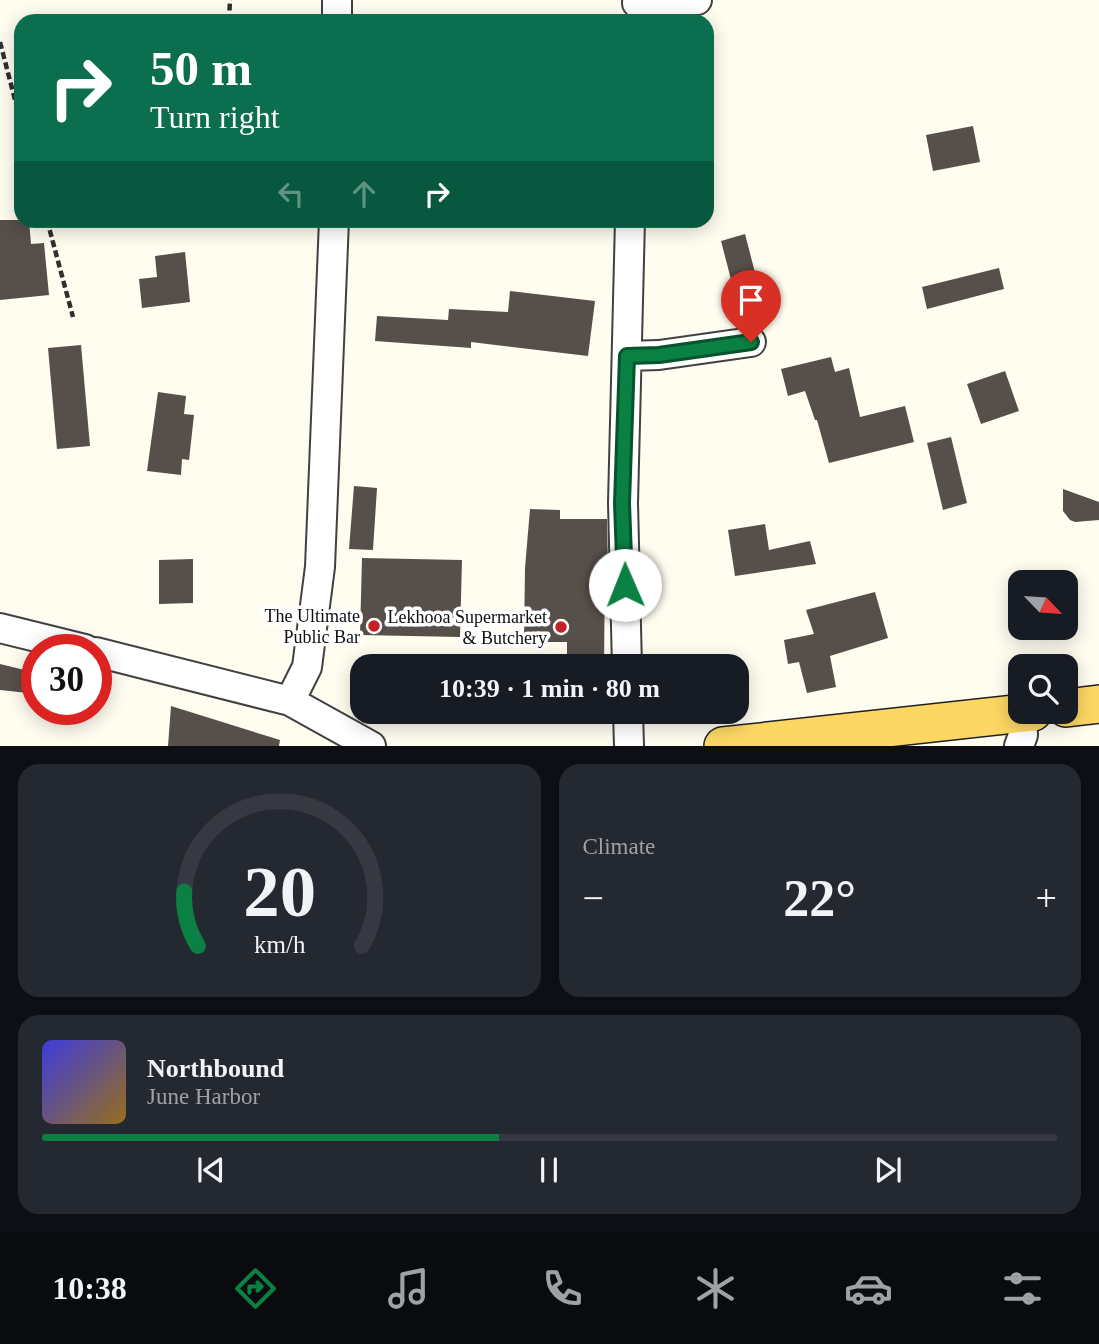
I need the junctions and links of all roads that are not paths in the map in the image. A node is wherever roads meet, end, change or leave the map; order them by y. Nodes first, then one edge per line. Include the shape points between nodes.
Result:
1 (697, 0) edge
2 (636, 8) edge
3 (334, 228) edge
4 (631, 228) edge
5 (751, 342) dead end
6 (627, 356) junction
7 (0, 628) edge
8 (24, 634) edge
9 (627, 654) edge
10 (112, 656) edge
11 (290, 701) junction
12 (1099, 704) edge
13 (1078, 707) edge
14 (318, 718) junction
15 (628, 724) edge
16 (1025, 724) edge
17 (847, 739) edge
18 (336, 746) edge
19 (371, 746) edge
20 (629, 746) edge
21 (723, 746) edge

1 - 2 street
3 - 11 street via 320,567 307,667
4 - 6 street
5 - 6 street
6 - 9 street via 622,503
7 - 8 street
10 - 11 street
11 - 14 street
12 - 13 main road
14 - 18 street
14 - 19 street
15 - 20 street
16 - 17 main road
17 - 21 main road

